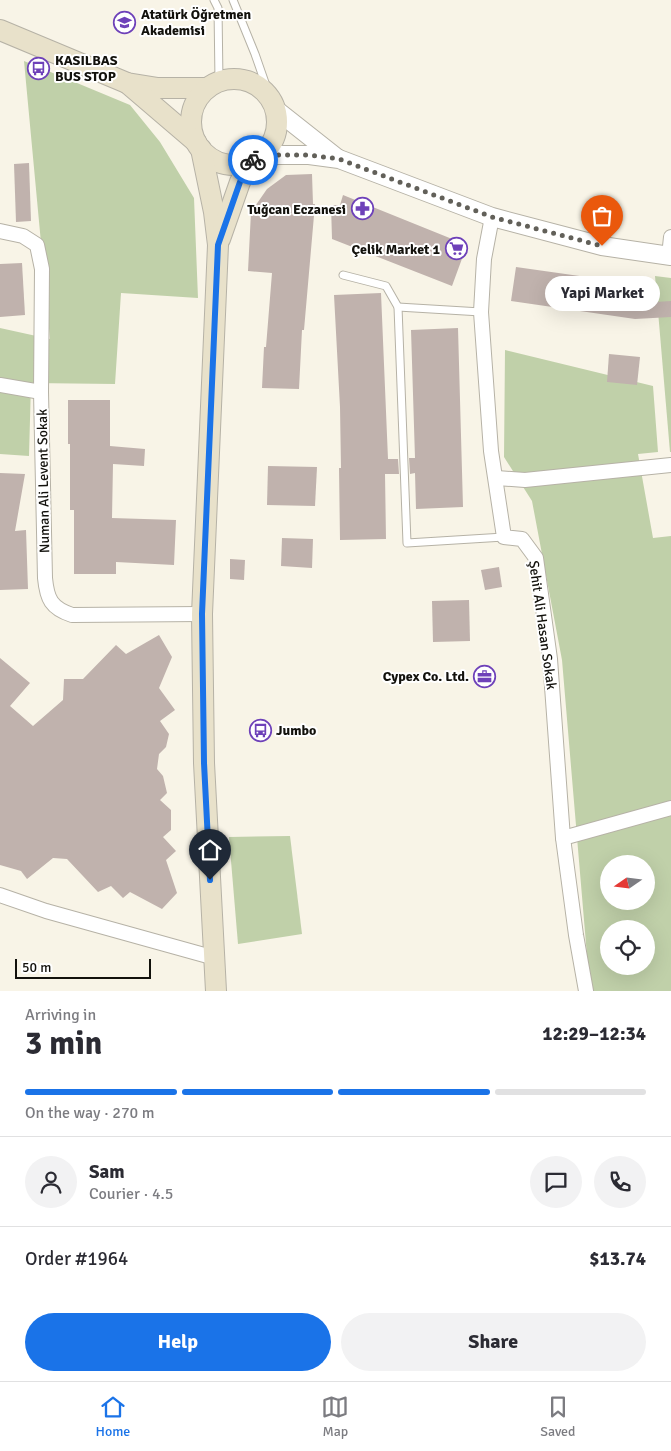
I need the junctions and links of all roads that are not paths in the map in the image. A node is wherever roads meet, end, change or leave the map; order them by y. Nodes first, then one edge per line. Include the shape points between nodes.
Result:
1 (214, 0) edge
2 (233, 0) edge
3 (0, 30) edge
4 (127, 83) junction
5 (213, 85) junction
6 (273, 104) junction
7 (199, 146) junction
8 (255, 159) junction
9 (339, 159) junction
10 (492, 217) junction
11 (0, 231) edge
12 (671, 236) edge
13 (218, 245) junction
14 (670, 256) edge
15 (343, 276) dead end
16 (398, 307) junction
17 (481, 312) junction
18 (0, 386) edge
19 (42, 392) junction
20 (671, 465) edge
21 (497, 478) junction
22 (504, 537) junction
23 (202, 614) junction
24 (671, 808) edge
25 (563, 838) junction
26 (0, 895) edge
27 (215, 958) junction
28 (216, 991) edge
29 (586, 991) edge

1 - 5 lane via 218,8
2 - 6 lane
3 - 4 main road
4 - 5 main road via 158,88
4 - 7 main road
5 - 6 main road via 234,78 248,81 261,88
5 - 7 main road via 198,99 192,113 192,128
6 - 8 main road via 277,122 275,134 270,146
6 - 9 street
7 - 8 main road via 211,158 223,163 237,165
7 - 13 main road
8 - 9 street via 309,155
8 - 13 main road via 240,182
9 - 10 street
10 - 14 street via 602,246
10 - 17 street via 484,259
11 - 19 street, Numan Ali Levent Sokak via 23,236 37,245 42,269
12 - 14 street
13 - 23 main road
15 - 16 lane via 386,286
16 - 17 lane
16 - 22 lane via 407,543
17 - 21 street via 491,451
18 - 19 street
19 - 23 street, Numan Ali Levent Sokak via 45,578 52,603 60,611 72,615
20 - 21 street via 525,480
21 - 22 street
22 - 25 street, Şehit Ali Hasan Sokak via 522,539 536,558 550,659
23 - 27 main road via 204,763
24 - 25 street
25 - 29 street, Şehit Ali Hasan Sokak
26 - 27 street
27 - 28 main road

